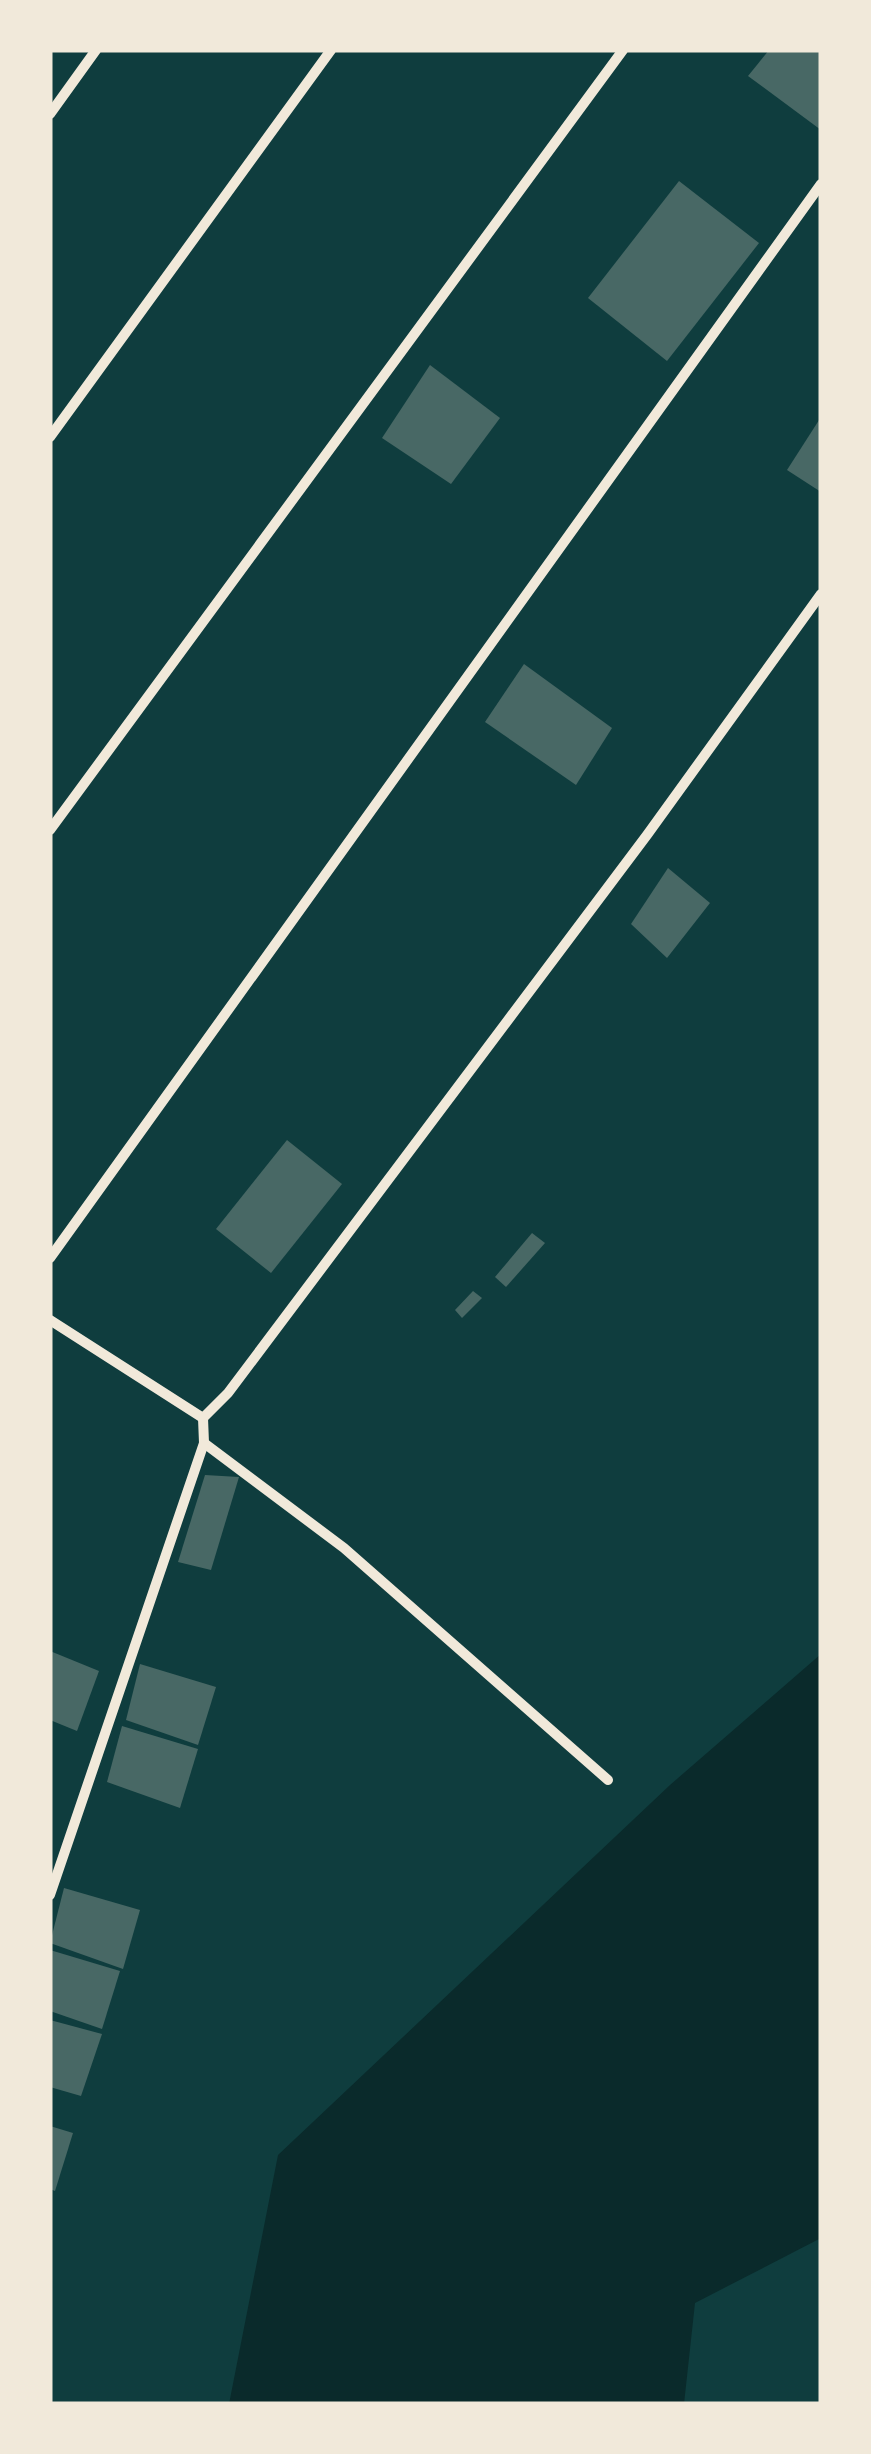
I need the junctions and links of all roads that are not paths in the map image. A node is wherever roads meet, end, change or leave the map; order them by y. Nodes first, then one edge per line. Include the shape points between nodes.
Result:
1 (96, 50) edge
2 (331, 50) edge
3 (622, 50) edge
4 (50, 114) edge
5 (821, 184) edge
6 (50, 436) edge
7 (821, 594) edge
8 (50, 830) edge
9 (50, 1258) edge
10 (50, 1320) edge
11 (204, 1418) junction
12 (204, 1443) junction
13 (608, 1780) dead end
14 (50, 1894) edge

1 - 4 street
2 - 6 street
3 - 8 street
5 - 9 street
7 - 11 street
10 - 11 street
11 - 12 street
12 - 13 street via 344,1548
12 - 14 street

